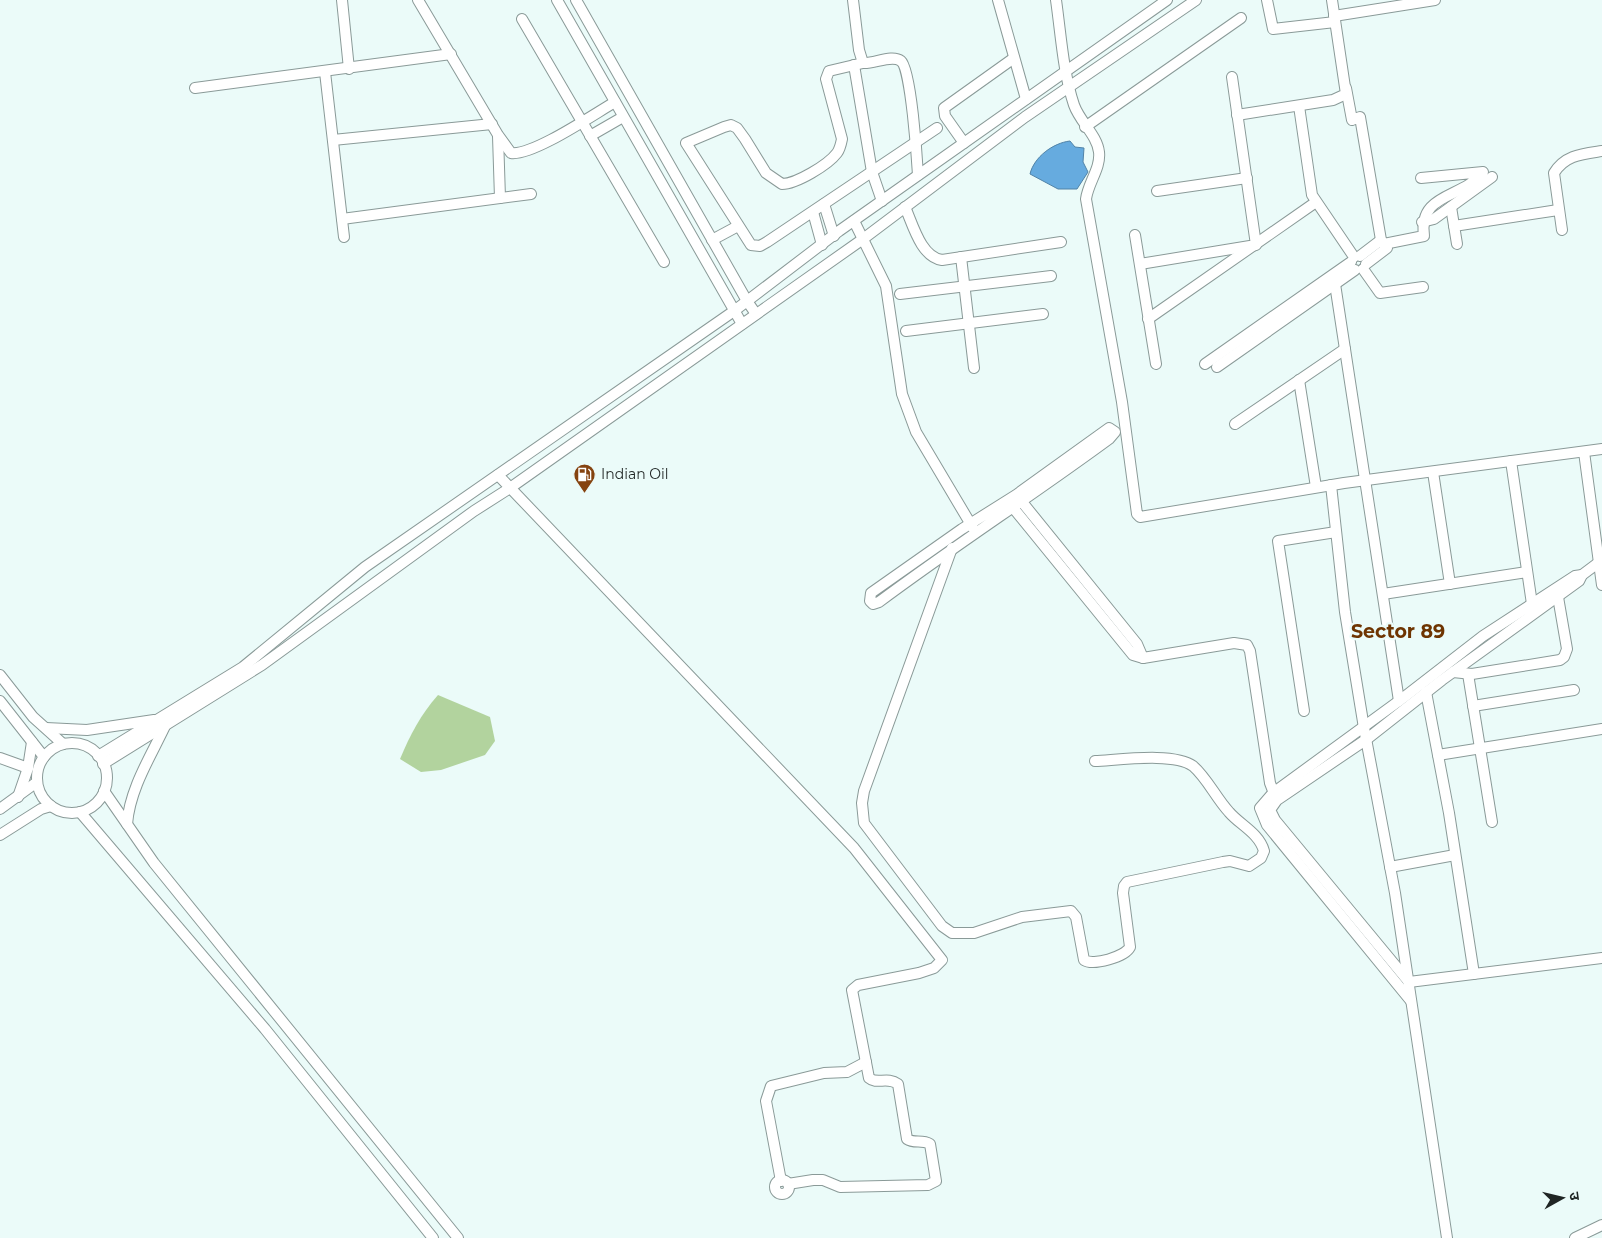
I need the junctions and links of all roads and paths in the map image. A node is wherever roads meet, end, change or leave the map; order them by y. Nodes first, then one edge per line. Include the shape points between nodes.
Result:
1 (342, 0) edge
2 (418, 0) edge
3 (557, 0) edge
4 (576, 0) edge
5 (852, 0) edge
6 (998, 0) edge
7 (1056, 0) edge
8 (1167, 0) edge
9 (1196, 0) edge
10 (1267, 0) edge
11 (1332, 0) edge
12 (1434, 0) edge
13 (1241, 18) dead end
14 (522, 19) dead end
15 (1334, 19) junction
16 (451, 54) junction
17 (1014, 58) junction
18 (859, 64) junction
19 (349, 69) junction
20 (1067, 70) junction
21 (325, 72) junction
22 (1232, 77) dead end
23 (1068, 87) junction
24 (1346, 87) junction
25 (195, 88) dead end
26 (1026, 100) junction
27 (615, 102) junction
28 (1299, 106) junction
29 (1237, 115) junction
30 (623, 117) junction
31 (582, 121) junction
32 (492, 124) junction
33 (1085, 127) junction
34 (937, 128) dead end
35 (498, 135) junction
36 (590, 136) junction
37 (333, 140) junction
38 (916, 143) junction
39 (964, 144) junction
40 (1602, 151) edge
41 (872, 172) junction
42 (918, 175) junction
43 (1492, 177) dead end
44 (1247, 178) junction
45 (1421, 178) dead end
46 (1157, 191) dead end
47 (531, 194) dead end
48 (500, 198) junction
49 (882, 201) junction
50 (1316, 202) junction
51 (824, 204) junction
52 (905, 207) junction
53 (1451, 207) junction
54 (1558, 210) junction
55 (813, 212) junction
56 (342, 219) junction
57 (854, 221) junction
58 (1422, 222) junction
59 (738, 226) junction
60 (1454, 226) junction
61 (1562, 230) dead end
62 (1135, 235) dead end
63 (834, 236) junction
64 (344, 237) dead end
65 (863, 238) junction
66 (712, 240) junction
67 (1061, 242) dead end
68 (1382, 242) junction
69 (1256, 244) junction
70 (1457, 244) dead end
71 (822, 245) junction
72 (961, 257) junction
73 (664, 262) dead end
74 (1358, 263) junction
75 (1140, 264) junction
76 (1051, 276) dead end
77 (1335, 284) junction
78 (964, 286) junction
79 (1423, 287) dead end
80 (900, 294) dead end
81 (747, 301) junction
82 (734, 311) junction
83 (756, 314) junction
84 (1043, 314) dead end
85 (1148, 319) junction
86 (969, 323) junction
87 (742, 324) junction
88 (906, 331) dead end
89 (1345, 348) junction
90 (1156, 364) dead end
91 (1205, 364) dead end
92 (1217, 367) dead end
93 (974, 368) dead end
94 (1299, 380) junction
95 (1235, 424) dead end
96 (1602, 449) edge
97 (1584, 452) junction
98 (1510, 461) junction
99 (1434, 472) junction
100 (499, 474) junction
101 (1365, 480) junction
102 (515, 484) junction
103 (1331, 485) junction
104 (1316, 487) junction
105 (1015, 502) junction
106 (973, 528) junction
107 (1336, 532) junction
108 (952, 548) junction
109 (1600, 561) edge
110 (1527, 572) junction
111 (1582, 575) junction
112 (1450, 584) junction
113 (1602, 585) edge
114 (1383, 594) junction
115 (1558, 597) junction
116 (1532, 604) junction
117 (1453, 672) junction
118 (1468, 674) junction
119 (0, 675) edge
120 (1574, 690) dead end
121 (1426, 692) junction
122 (0, 701) edge
123 (1399, 701) junction
124 (1473, 706) junction
125 (1304, 711) dead end
126 (164, 721) junction
127 (46, 728) junction
128 (1364, 728) junction
129 (1602, 728) edge
130 (1367, 739) junction
131 (32, 742) junction
132 (63, 744) junction
133 (1480, 749) junction
134 (1438, 755) junction
135 (44, 757) junction
136 (0, 758) edge
137 (101, 760) junction
138 (1095, 761) dead end
139 (28, 768) junction
140 (37, 782) junction
141 (104, 791) junction
142 (1275, 796) junction
143 (18, 797) junction
144 (51, 806) junction
145 (0, 809) edge
146 (1265, 811) junction
147 (80, 812) junction
148 (1492, 822) dead end
149 (127, 824) junction
150 (0, 834) edge
151 (1455, 855) junction
152 (1390, 867) junction
153 (1602, 958) edge
154 (1474, 974) junction
155 (1409, 982) junction
156 (1411, 1001) junction
157 (866, 1062) junction
158 (1602, 1225) edge
159 (451, 1236) edge
160 (432, 1238) edge
161 (1447, 1238) edge
162 (1575, 1238) edge

1 - 19 street
2 - 16 street
3 - 27 street
4 - 66 street
5 - 18 street
6 - 17 street
7 - 20 street
8 - 20 street
9 - 23 street
10 - 15 street via 1273,29
11 - 15 street
12 - 15 street
13 - 33 street
14 - 31 street
15 - 24 street
16 - 19 street
16 - 32 street
17 - 26 street
17 - 39 street via 945,105 945,116
18 - 38 street via 896,59 902,62 907,76
18 - 41 street
18 - 59 street via 829,71 826,79 842,138 841,146 836,155 798,181 782,184 766,173 737,128 724,126 686,143
19 - 21 street
20 - 23 street
20 - 26 street
21 - 25 street
21 - 37 street
22 - 29 street
23 - 33 street
23 - 52 street
24 - 28 street via 1342,98
24 - 68 street via 1352,120 1360,117
26 - 39 street
27 - 30 street
27 - 31 street
28 - 29 street
28 - 50 street via 1312,195
29 - 44 street
30 - 36 street
30 - 82 street
31 - 35 street via 536,148 518,154 507,149
31 - 36 street
32 - 35 street
32 - 37 street
33 - 104 street via 1099,151 1100,161 1086,199 1138,514 1143,518
34 - 38 street
35 - 48 street
36 - 73 street
37 - 56 street
38 - 41 street
38 - 42 street
39 - 42 street
40 - 54 street via 1576,155 1558,167 1554,174
41 - 49 street
41 - 51 street
42 - 49 street
43 - 53 street
44 - 46 street
44 - 69 street
45 - 58 street via 1484,172 1427,209
47 - 48 street
48 - 56 street
49 - 57 street
50 - 69 street
50 - 74 street
51 - 55 street
51 - 63 street
52 - 65 street
52 - 72 street via 925,251 934,259
53 - 58 street via 1434,219
53 - 60 street
54 - 60 street
54 - 61 street
55 - 59 street via 760,246 752,245
55 - 71 street
56 - 64 street
57 - 63 street
57 - 65 street
58 - 68 street via 1424,236
59 - 66 street
60 - 70 street
62 - 75 street
63 - 71 street
65 - 83 street
65 - 106 street via 886,286 902,394 921,441
66 - 81 street
67 - 72 street
68 - 74 street
69 - 75 street
69 - 85 street
71 - 81 street
72 - 78 street
74 - 77 street
74 - 79 street via 1380,293
74 - 91 street
75 - 85 street
76 - 78 street
77 - 89 street
77 - 92 street
78 - 80 street
78 - 86 street
81 - 82 street
81 - 83 street
82 - 87 street
82 - 100 street
83 - 87 street
84 - 86 street
85 - 90 street
86 - 88 street
86 - 93 street
87 - 102 street
89 - 94 street
89 - 101 street
94 - 95 street
94 - 104 street
96 - 97 street
97 - 98 street
97 - 109 street
98 - 99 street
98 - 110 street
99 - 101 street
99 - 112 street
100 - 102 street
100 - 126 street via 365,567 243,667
101 - 103 street
101 - 114 street
102 - 126 street via 262,666
102 - 157 street via 854,848 942,960 928,971 852,988
103 - 104 street
103 - 107 street
105 - 105 street via 1106,430 1114,430 1109,439
105 - 106 street
105 - 142 street via 1129,652 1143,658 1234,643 1247,645
106 - 108 street
106 - 108 street via 871,593 872,604
107 - 125 street via 1278,541
107 - 128 street
108 - 138 street via 864,791 864,823 942,926 952,932 974,933 1022,917 1071,911 1076,917 1084,960 1093,963 1124,954 1130,947 1123,893 1127,882 1230,861 1249,866 1261,858 1264,851 1250,830 1230,814 1187,762 1158,759
109 - 111 street
109 - 113 street
110 - 112 street
110 - 116 street
111 - 115 street
111 - 116 street via 1575,576
112 - 114 street
114 - 123 street
115 - 117 street
115 - 118 street via 1567,649 1564,657
116 - 123 street via 1483,636
117 - 118 street
117 - 121 street
118 - 124 street
119 - 127 street
120 - 124 street
121 - 130 street
121 - 134 street
122 - 131 street
123 - 128 street
124 - 133 street
126 - 127 street via 87,730
126 - 137 street
126 - 149 street via 134,791
127 - 132 street
128 - 130 street
128 - 142 street
129 - 133 street
130 - 142 street
130 - 152 street
131 - 135 street
131 - 139 street
132 - 135 street
132 - 137 street via 79,744
133 - 134 street
133 - 148 street
134 - 151 street
135 - 140 street via 39,765
136 - 139 street
137 - 141 street via 106,778
139 - 143 street
140 - 143 street
140 - 144 street via 39,791
141 - 147 street via 94,804
141 - 149 street
142 - 146 street via 1263,802
143 - 145 street
144 - 147 street via 70,813
144 - 150 street
146 - 155 street
146 - 156 street via 1267,825
147 - 160 street via 265,1029
149 - 159 street via 154,863
151 - 152 street
151 - 154 street
152 - 155 street
153 - 154 street
154 - 155 street
155 - 156 street
156 - 161 street
157 - 157 street via 847,1072 772,1086 766,1100 784,1183 823,1180 840,1187 858,1187 928,1185 936,1180 930,1144 907,1139 898,1084 890,1079 870,1080
158 - 162 street

